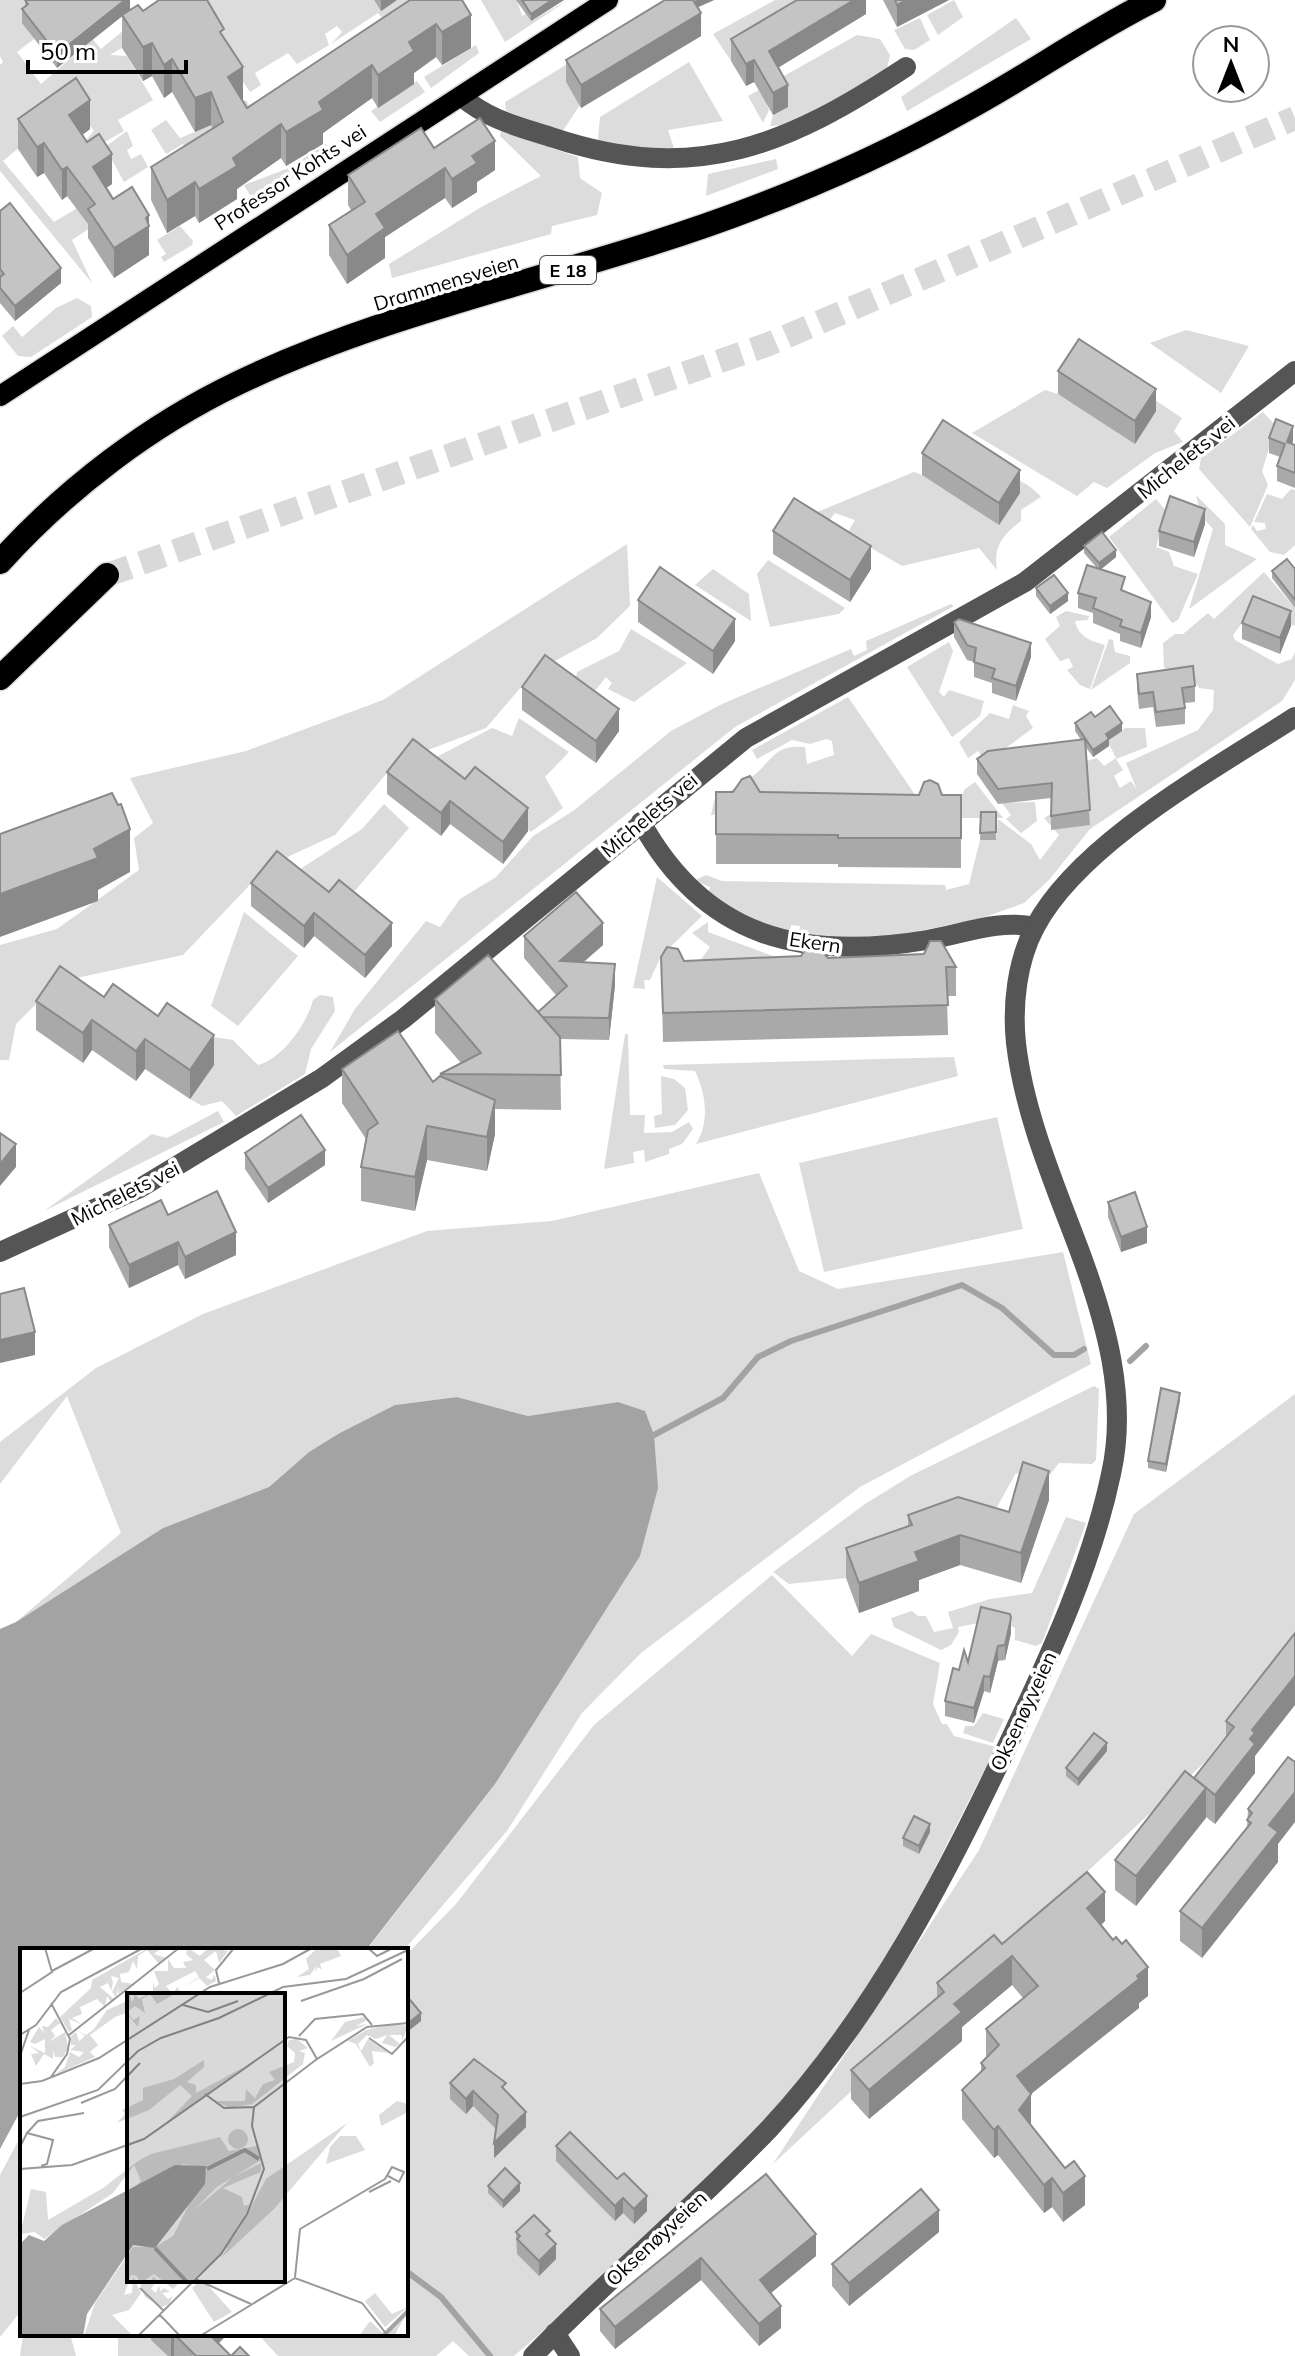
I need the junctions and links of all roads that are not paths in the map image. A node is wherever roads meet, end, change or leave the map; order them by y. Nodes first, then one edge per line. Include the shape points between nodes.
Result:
1 (608, 0) edge
2 (1154, 0) edge
3 (906, 67) dead end
4 (461, 96) junction
5 (1295, 371) edge
6 (0, 396) edge
7 (0, 562) edge
8 (107, 575) tunnel mouth
9 (0, 678) edge
10 (1295, 717) edge
11 (641, 822) junction
12 (1035, 927) junction
13 (0, 1252) edge
14 (555, 2333) junction
15 (533, 2356) edge
16 (570, 2356) edge

1 - 4 main road, Professor Kohts vei
2 - 7 highway, Drammensveien / E 18 via 950,118 807,186 677,234 330,343 235,384 96,473
3 - 4 street via 815,124 767,143 667,160 576,146 490,117
4 - 6 main road, Professor Kohts vei
5 - 11 street, Michelets vei via 1025,582 758,730
8 - 9 highway
10 - 12 street, Oksenøyveien via 1113,841 1084,866
11 - 12 street, Ekern via 691,893 758,931 794,942 885,947 996,924
11 - 13 street, Michelets vei via 403,1019 322,1078 140,1188
12 - 14 street, Oksenøyveien via 1018,977 1016,1042 1022,1082 1096,1296 1113,1364 1117,1433 1102,1511 1052,1651 982,1801 920,1918 861,2011 769,2129
14 - 15 street, Oksenøyveien
14 - 16 street

